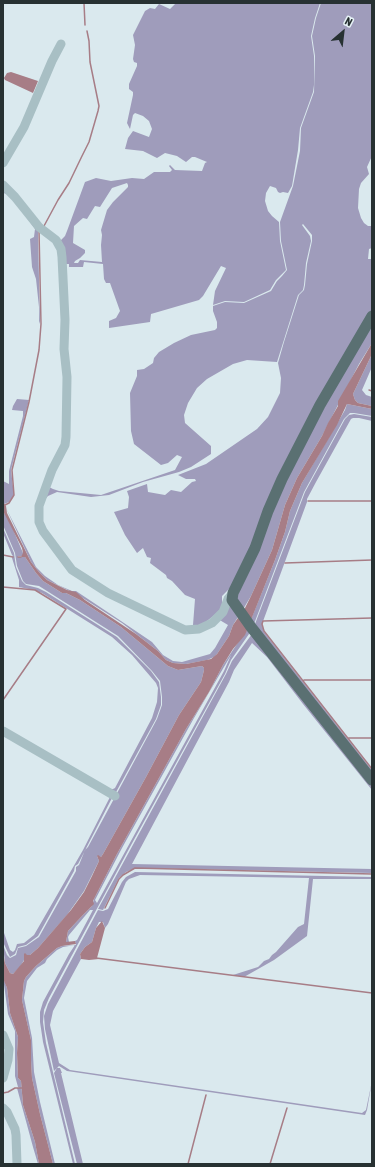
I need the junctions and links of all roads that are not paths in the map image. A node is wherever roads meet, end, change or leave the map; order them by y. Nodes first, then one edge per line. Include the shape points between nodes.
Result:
1 (61, 44) dead end
2 (3, 163) edge
3 (4, 187) edge
4 (372, 316) edge
5 (233, 593) junction
6 (3, 731) edge
7 (372, 780) edge
8 (115, 796) dead end
9 (3, 1035) edge
10 (3, 1078) edge
11 (3, 1108) edge
12 (17, 1164) edge

1 - 2 street via 24,127
3 - 5 street via 39,227 56,240 62,257 67,377 66,437 65,446 52,470 39,506 43,531 72,570 108,593 185,630 199,629 212,622 223,612
4 - 5 main road via 320,405 282,479 255,548
5 - 7 main road via 232,600 251,627
6 - 8 street
9 - 10 street via 9,1049
11 - 12 street via 15,1129

